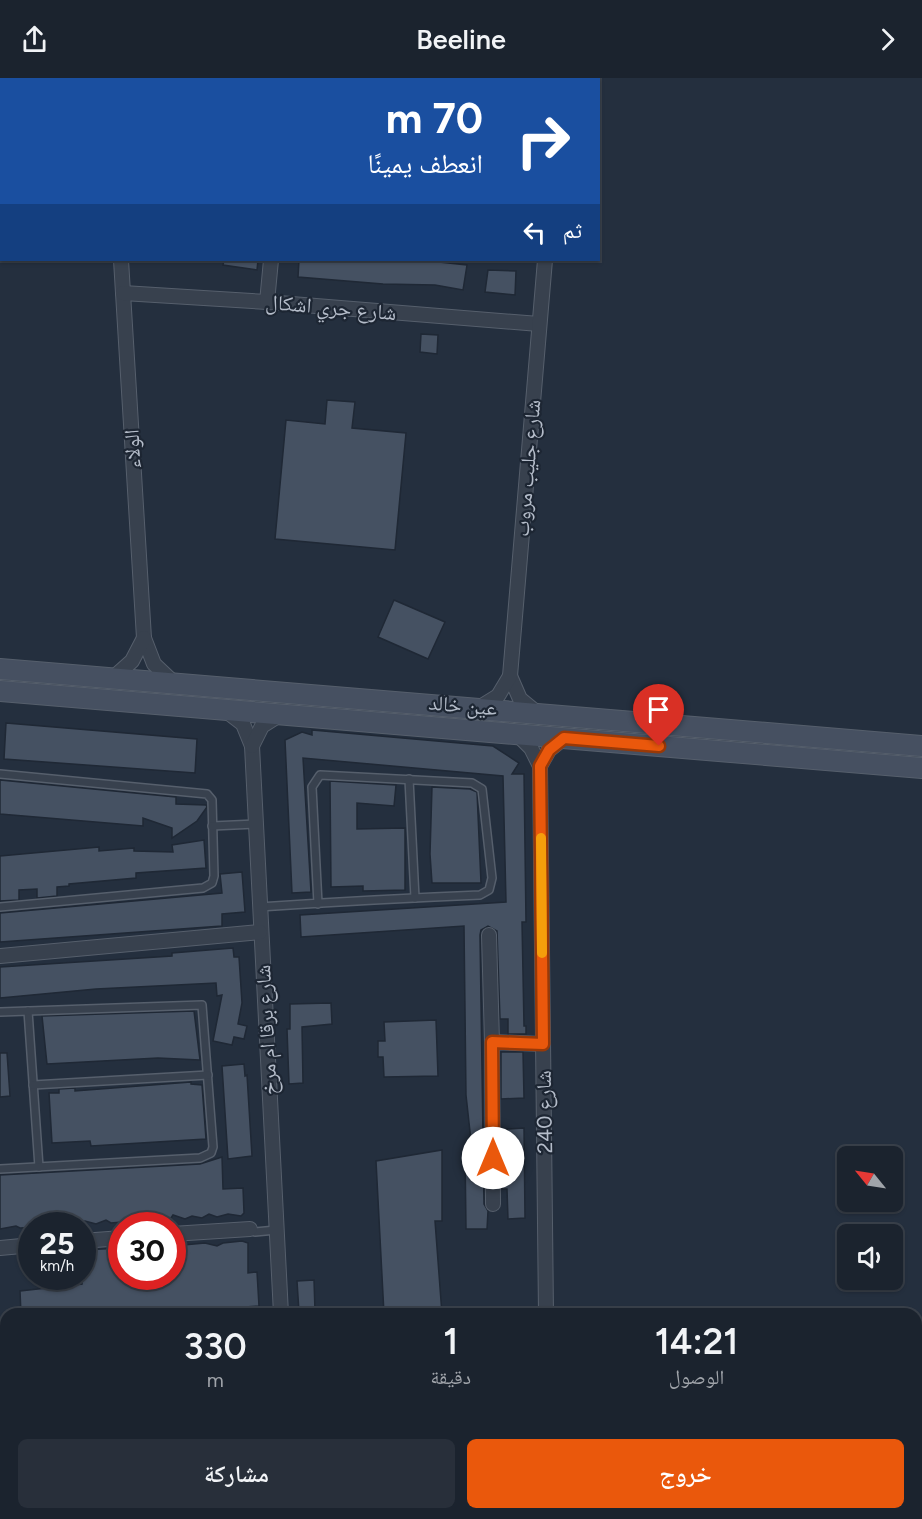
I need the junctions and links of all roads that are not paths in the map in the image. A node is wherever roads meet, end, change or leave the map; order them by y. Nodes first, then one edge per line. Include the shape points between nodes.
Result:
1 (121, 261) edge
2 (271, 261) edge
3 (545, 261) edge
4 (123, 293) junction
5 (267, 302) junction
6 (539, 324) junction
7 (144, 638) junction
8 (0, 669) edge
9 (510, 676) junction
10 (113, 678) junction
11 (173, 682) junction
12 (0, 691) edge
13 (477, 709) junction
14 (224, 710) junction
15 (281, 714) junction
16 (539, 714) junction
17 (517, 734) junction
18 (564, 738) junction
19 (252, 746) junction
20 (922, 746) edge
21 (540, 766) junction
22 (922, 768) edge
23 (0, 774) edge
24 (409, 779) junction
25 (256, 824) junction
26 (212, 826) junction
27 (415, 898) junction
28 (318, 904) junction
29 (0, 907) edge
30 (259, 907) junction
31 (260, 932) junction
32 (489, 935) dead end
33 (0, 956) edge
34 (28, 1011) junction
35 (0, 1012) edge
36 (492, 1042) junction
37 (543, 1044) junction
38 (208, 1075) junction
39 (33, 1085) junction
40 (39, 1167) junction
41 (0, 1169) edge
42 (493, 1204) dead end
43 (250, 1229) joint
44 (276, 1230) junction
45 (186, 1233) edge
46 (18, 1246) edge
47 (0, 1248) edge
48 (281, 1308) edge
49 (546, 1308) edge

1 - 4 street, الولاء
2 - 5 street
3 - 6 street, شارع جليب مروب
4 - 5 street, شارع جري اشكال
4 - 7 street, الولاء
5 - 6 street, شارع جري اشكال
6 - 9 street, شارع جليب مروب
7 - 10 street via 132,662
7 - 11 street, الولاء via 154,664
8 - 10 street, عين خالد
9 - 13 street via 498,696
9 - 16 street via 520,699
10 - 11 street, عين خالد
11 - 13 street, عين خالد
12 - 14 street, عين خالد
13 - 16 street, عين خالد
14 - 15 street, عين خالد
14 - 19 street, شارع برقا ام مرخ via 243,724
15 - 17 street, عين خالد
15 - 19 street via 262,726
16 - 20 street, عين خالد
17 - 18 street, عين خالد
17 - 21 street via 531,748
18 - 21 street via 549,750
18 - 22 street, عين خالد
19 - 25 street, شارع برقا ام مرخ
21 - 37 street, شارع 240
23 - 26 lane via 207,794 212,800
24 - 27 lane
24 - 27 lane via 472,783 482,789 492,878 489,890 480,895
24 - 28 lane via 324,773 316,778 312,787
25 - 26 lane
25 - 30 street, شارع برقا ام مرخ
26 - 29 lane via 214,876 212,883 203,888
27 - 28 lane
28 - 30 lane
30 - 31 street, شارع برقا ام مرخ
31 - 33 street
31 - 44 street, شارع برقا ام مرخ
32 - 36 street
34 - 35 lane
34 - 38 lane via 199,1003 204,1010
34 - 39 lane
36 - 37 street
36 - 42 street
37 - 49 street, شارع 240
38 - 39 lane
38 - 40 lane via 213,1147 207,1156
39 - 40 lane
40 - 41 lane
43 - 44 lane
43 - 45 street
44 - 48 street, شارع برقا ام مرخ
46 - 47 street

